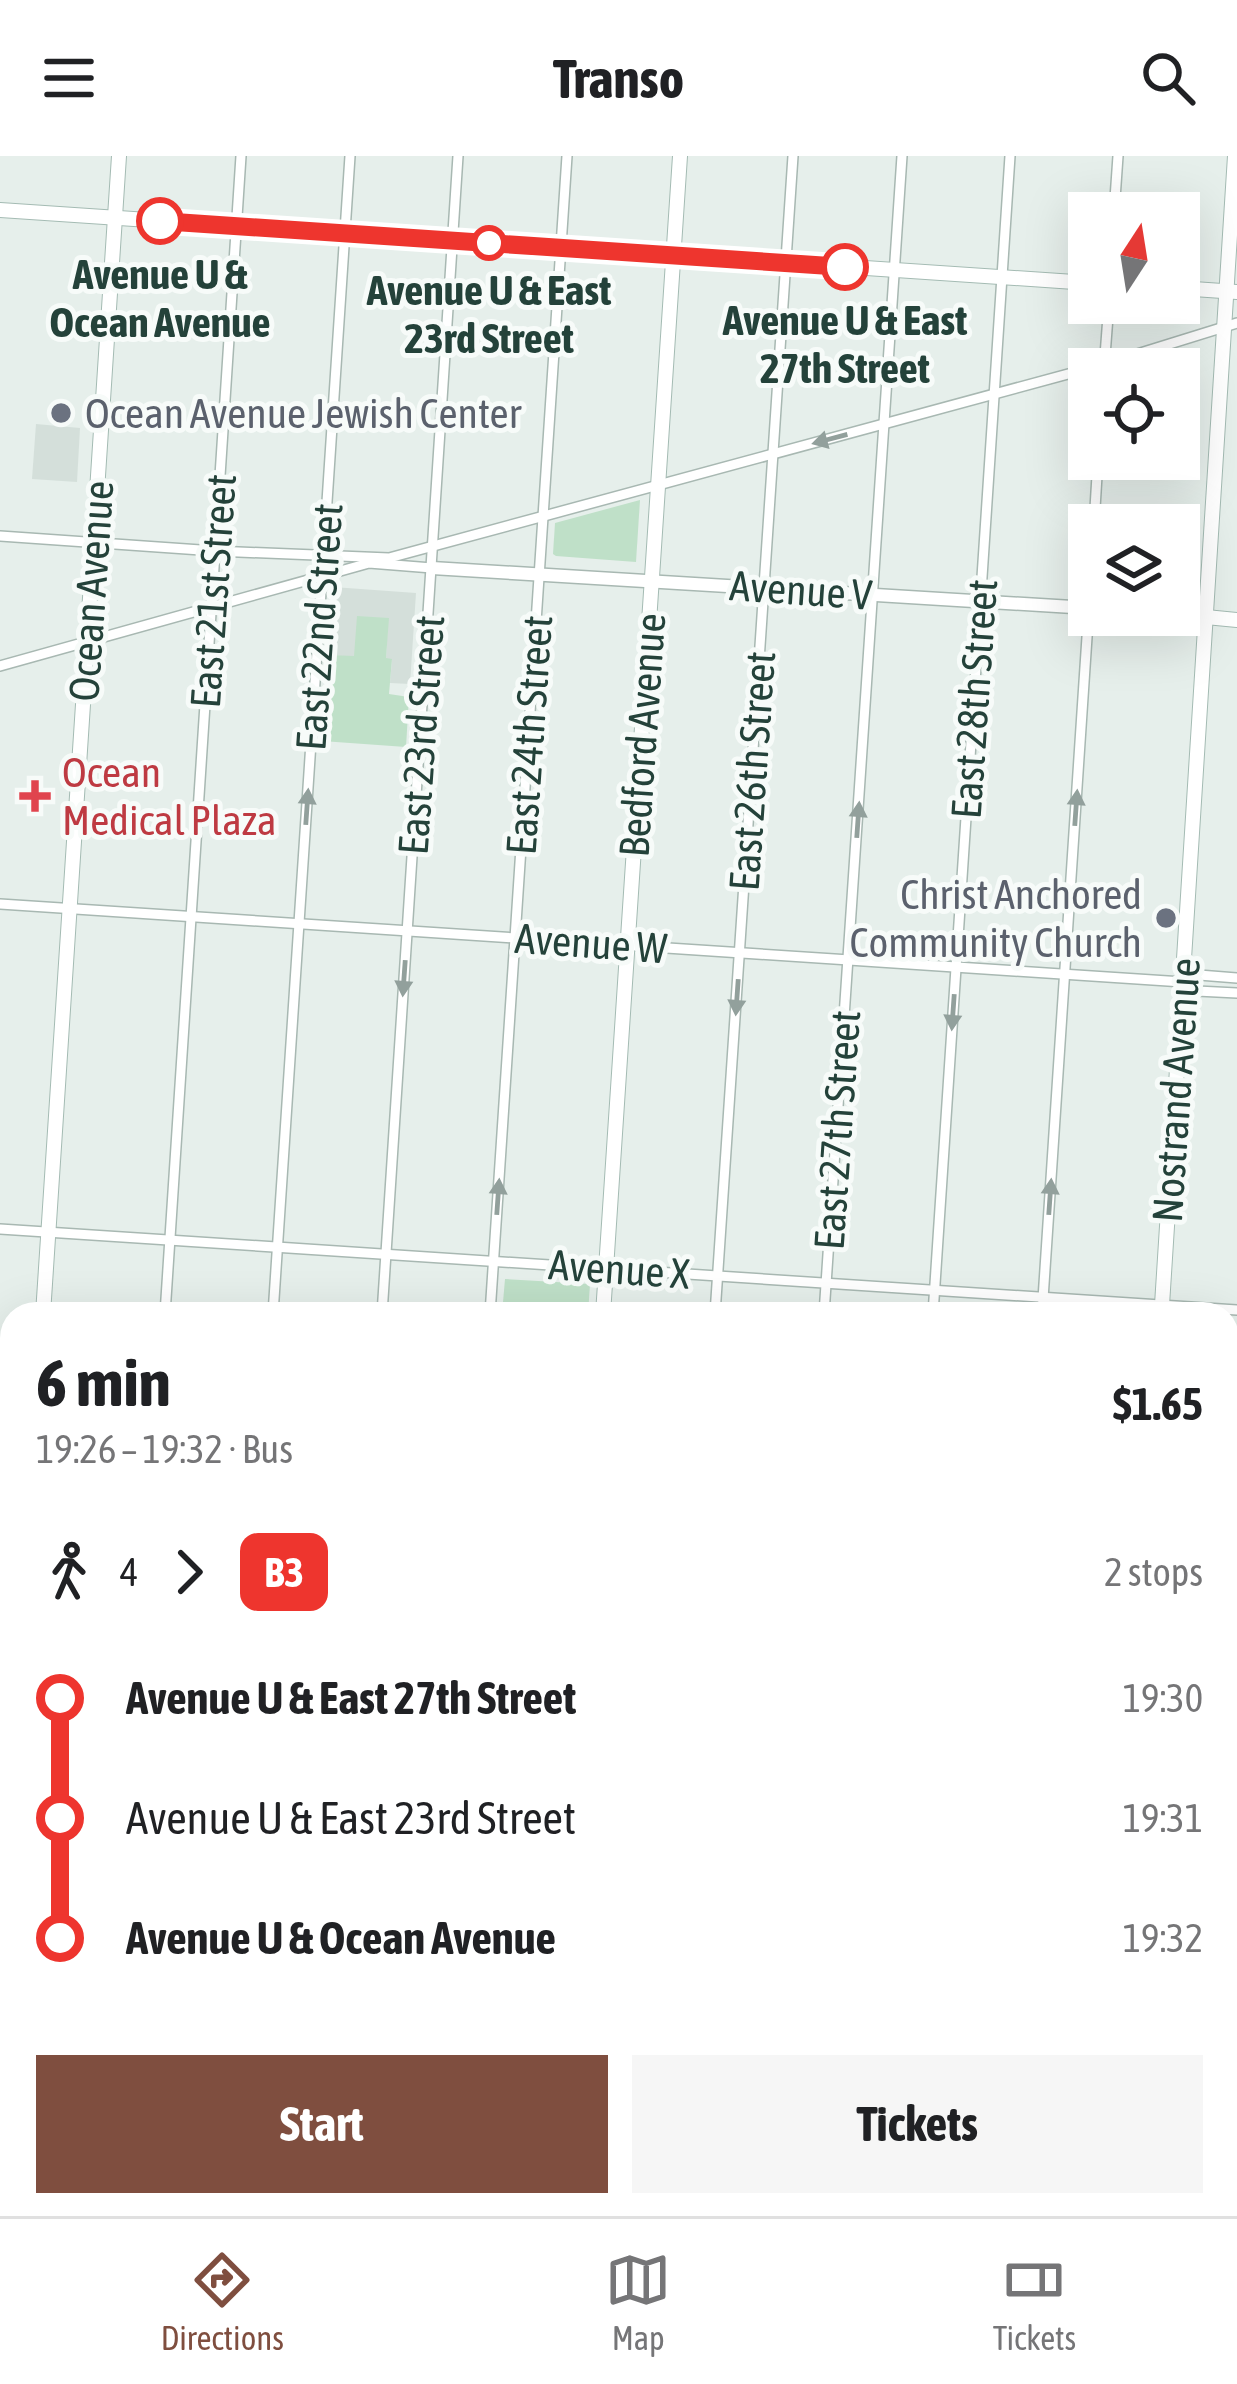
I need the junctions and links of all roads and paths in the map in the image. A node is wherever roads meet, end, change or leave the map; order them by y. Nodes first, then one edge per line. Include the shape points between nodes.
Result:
1 (119, 156) edge
2 (241, 156) edge
3 (350, 156) edge
4 (458, 156) edge
5 (567, 156) edge
6 (680, 156) edge
7 (793, 156) edge
8 (902, 156) edge
9 (1010, 156) edge
10 (1118, 156) edge
11 (1235, 156) edge
12 (1115, 192) edge
13 (0, 210) edge
14 (116, 217) junction
15 (237, 226) junction
16 (345, 233) junction
17 (453, 241) junction
18 (561, 248) junction
19 (673, 255) junction
20 (785, 263) junction
21 (893, 271) junction
22 (1002, 277) junction
23 (1068, 282) edge
24 (1200, 290) edge
25 (1232, 292) edge
26 (1231, 325) edge
27 (1161, 348) edge
28 (1068, 376) edge
29 (994, 395) junction
30 (884, 424) junction
31 (773, 454) junction
32 (658, 485) junction
33 (544, 515) junction
34 (0, 536) edge
35 (95, 542) junction
36 (433, 546) junction
37 (215, 550) junction
38 (323, 555) junction
39 (432, 568) junction
40 (539, 574) junction
41 (322, 578) junction
42 (652, 580) junction
43 (764, 587) junction
44 (872, 594) junction
45 (981, 602) junction
46 (212, 607) junction
47 (1068, 607) edge
48 (1200, 617) edge
49 (1206, 617) junction
50 (1237, 620) edge
51 (1087, 636) edge
52 (88, 643) junction
53 (0, 666) edge
54 (0, 904) edge
55 (70, 908) junction
56 (191, 917) junction
57 (299, 924) junction
58 (407, 931) junction
59 (516, 938) junction
60 (628, 946) junction
61 (740, 953) junction
62 (848, 960) junction
63 (956, 968) junction
64 (1064, 974) junction
65 (1237, 978) edge
66 (1183, 982) junction
67 (1237, 993) edge
68 (0, 1229) edge
69 (49, 1232) junction
70 (169, 1240) junction
71 (278, 1247) junction
72 (386, 1254) junction
73 (494, 1261) junction
74 (607, 1269) junction
75 (717, 1276) junction
76 (826, 1283) junction
77 (934, 1290) junction
78 (1043, 1297) junction
79 (44, 1302) edge
80 (166, 1302) edge
81 (274, 1302) edge
82 (383, 1302) edge
83 (491, 1302) edge
84 (605, 1302) edge
85 (716, 1302) edge
86 (825, 1302) edge
87 (934, 1302) edge
88 (1043, 1302) edge
89 (1086, 1302) edge
90 (1163, 1302) edge
91 (0, 1956) edge
92 (0, 1968) edge

1 - 14 main road, Ocean Avenue
2 - 15 street, East 21st Street
3 - 16 street, East 22nd Street
4 - 17 street, East 23rd Street
5 - 18 street, East 24th Street
6 - 19 main road, Bedford Avenue
7 - 20 street, East 26th Street
8 - 21 street, East 27th Street
9 - 22 street, East 28th Street
10 - 12 street
11 - 25 main road, Nostrand Avenue
13 - 14 main road
14 - 15 main road
14 - 35 main road, Ocean Avenue
15 - 16 main road
15 - 37 street, East 21st Street
16 - 17 main road
16 - 38 street, East 22nd Street
17 - 18 main road
17 - 36 street, East 23rd Street
18 - 19 main road
18 - 33 street, East 24th Street
19 - 20 main road
19 - 32 main road, Bedford Avenue
20 - 21 main road
20 - 31 street, East 26th Street
21 - 22 main road
21 - 30 street, East 27th Street
22 - 23 main road
22 - 29 street, East 28th Street
24 - 25 main road
25 - 26 main road, Nostrand Avenue
26 - 27 street
26 - 49 main road, Nostrand Avenue
28 - 29 street
29 - 30 street
29 - 45 street, East 28th Street
30 -> 31 street
30 - 44 street, East 27th Street
31 - 32 street
31 - 43 street, East 26th Street
32 - 33 street
32 - 42 main road, Bedford Avenue
33 - 36 street
33 - 40 street, East 24th Street
34 - 35 street
35 - 37 street
35 - 52 main road, Ocean Avenue
36 - 38 street via 388,557
36 - 39 street, East 23rd Street
37 - 38 street
37 - 46 street, East 21st Street
38 - 41 street, East 22nd Street
39 - 40 street, Avenue V
39 - 41 street, Avenue V via 369,563
39 - 58 street, East 23rd Street
40 - 42 street, Avenue V
40 - 59 street, East 24th Street
41 - 46 street
57 -> 41 street, East 22nd Street
42 - 43 street, Avenue V
42 - 60 main road, Bedford Avenue
43 - 44 street, Avenue V
43 - 61 street, East 26th Street
44 - 45 street, Avenue V
62 -> 44 street, East 27th Street
45 - 47 street, Avenue V
45 - 63 street, East 28th Street
46 - 52 street
46 - 56 street, East 21st Street
48 - 49 street
49 - 50 main road
49 - 66 main road, Nostrand Avenue
64 -> 51 street
52 - 53 street
52 - 55 main road, Ocean Avenue
54 - 55 street, Avenue W
55 - 56 street, Avenue W
55 - 69 main road, Ocean Avenue
56 - 57 street, Avenue W
56 - 70 street, East 21st Street
57 - 58 street, Avenue W
57 - 71 street, East 22nd Street
58 - 59 street, Avenue W
58 -> 72 street, East 23rd Street
59 - 60 street, Avenue W
73 -> 59 street, East 24th Street
60 - 61 street, Avenue W
60 - 74 main road, Bedford Avenue
61 - 62 street, Avenue W
61 -> 75 street, East 26th Street
62 - 63 street, Avenue W
62 - 76 street, East 27th Street
63 - 64 street, Avenue W
63 -> 77 street, East 28th Street
64 - 66 street, Avenue W
78 -> 64 street
65 - 66 street, Avenue W
66 - 67 street, Avenue W via 1197,991
66 - 90 main road, Nostrand Avenue
68 - 69 street, Avenue X
69 - 70 street, Avenue X
69 - 79 main road, Ocean Avenue
70 - 71 street, Avenue X
70 - 80 street, East 21st Street
71 - 72 street, Avenue X
71 - 81 street, East 22nd Street
72 - 73 street, Avenue X
72 - 82 street, East 23rd Street
73 - 74 street, Avenue X
73 - 83 street, East 24th Street
74 - 75 street, Avenue X
74 - 84 main road, Bedford Avenue
75 - 76 street, Avenue X
75 - 85 street, East 26th Street
76 - 77 street, Avenue X
76 - 86 street, East 27th Street
77 - 78 street, Avenue X
77 - 87 street, East 28th Street
78 - 88 street
78 - 89 street, Avenue X
91 - 92 main road

